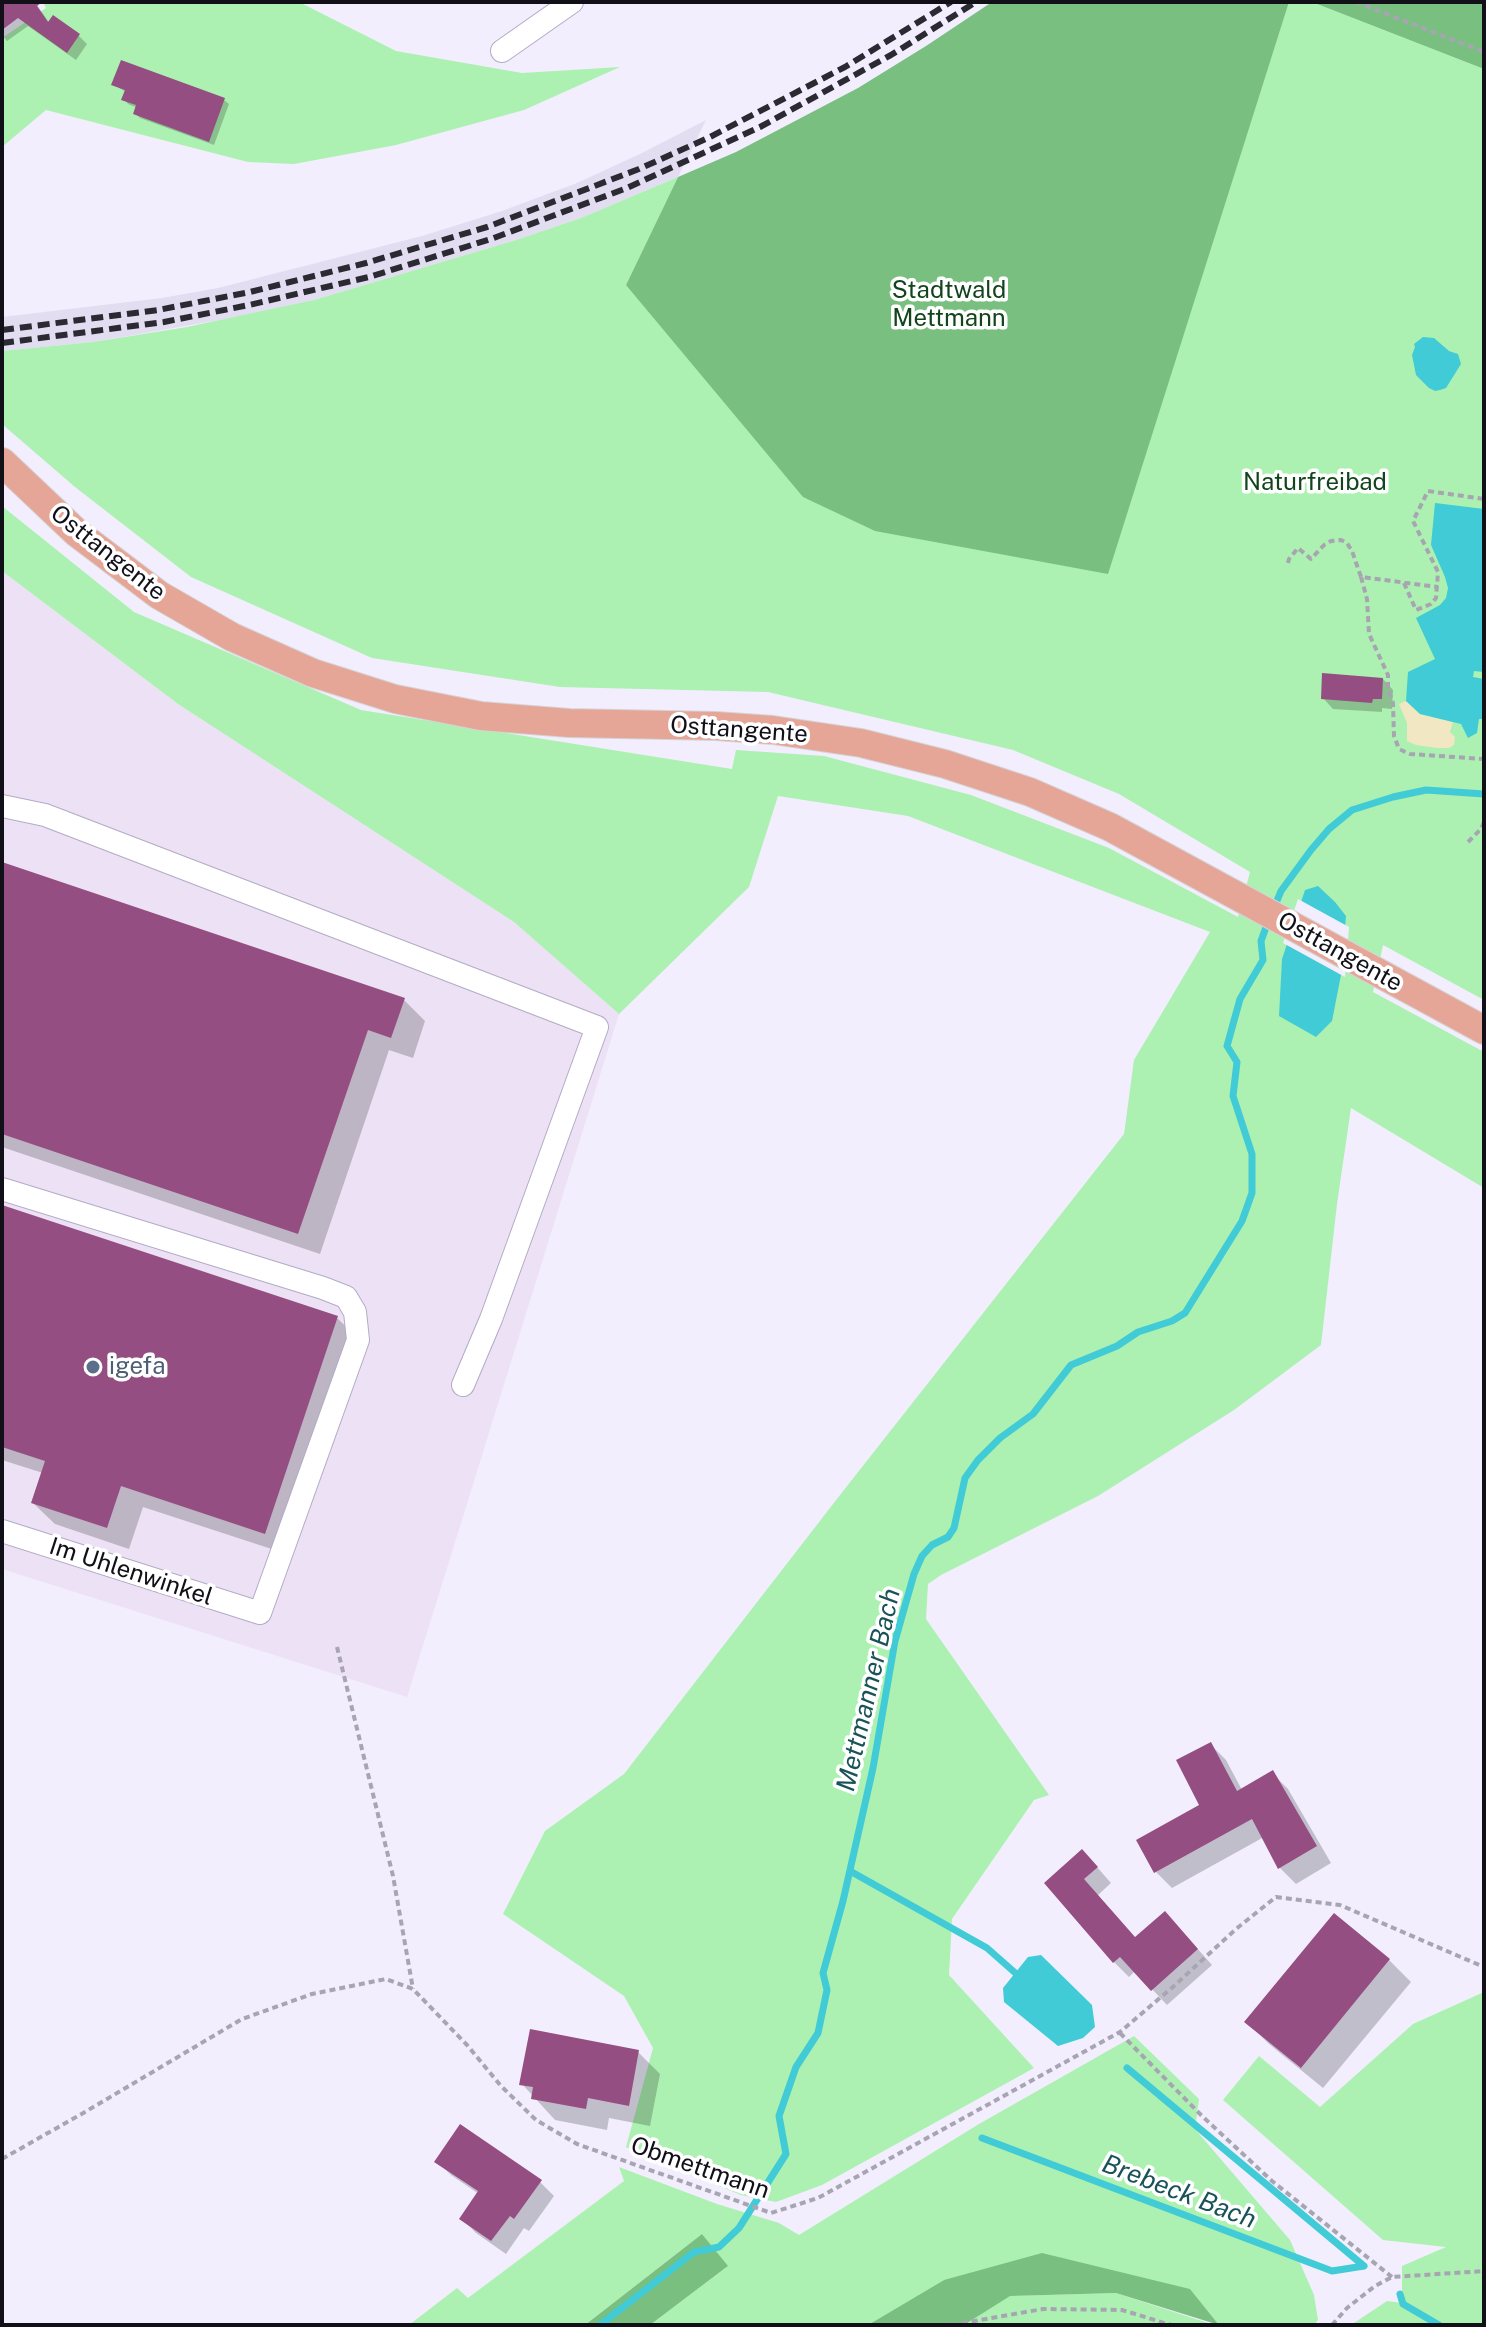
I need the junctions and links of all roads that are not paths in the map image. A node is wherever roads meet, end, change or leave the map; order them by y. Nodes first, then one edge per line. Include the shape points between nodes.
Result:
1 (572, 2) edge
2 (502, 51) dead end
3 (2, 462) edge
4 (2, 806) edge
5 (1484, 1030) edge
6 (2, 1189) edge
7 (463, 1385) dead end
8 (2, 1531) edge

1 - 2 lane
3 - 5 main road, Osttangente via 77,533 159,595 257,649 339,682 481,716 759,729 889,749 960,768 1110,827
4 - 7 lane via 45,815 597,1027
6 - 8 lane, Im Uhlenwinkel via 346,1297 355,1312 358,1340 260,1613

